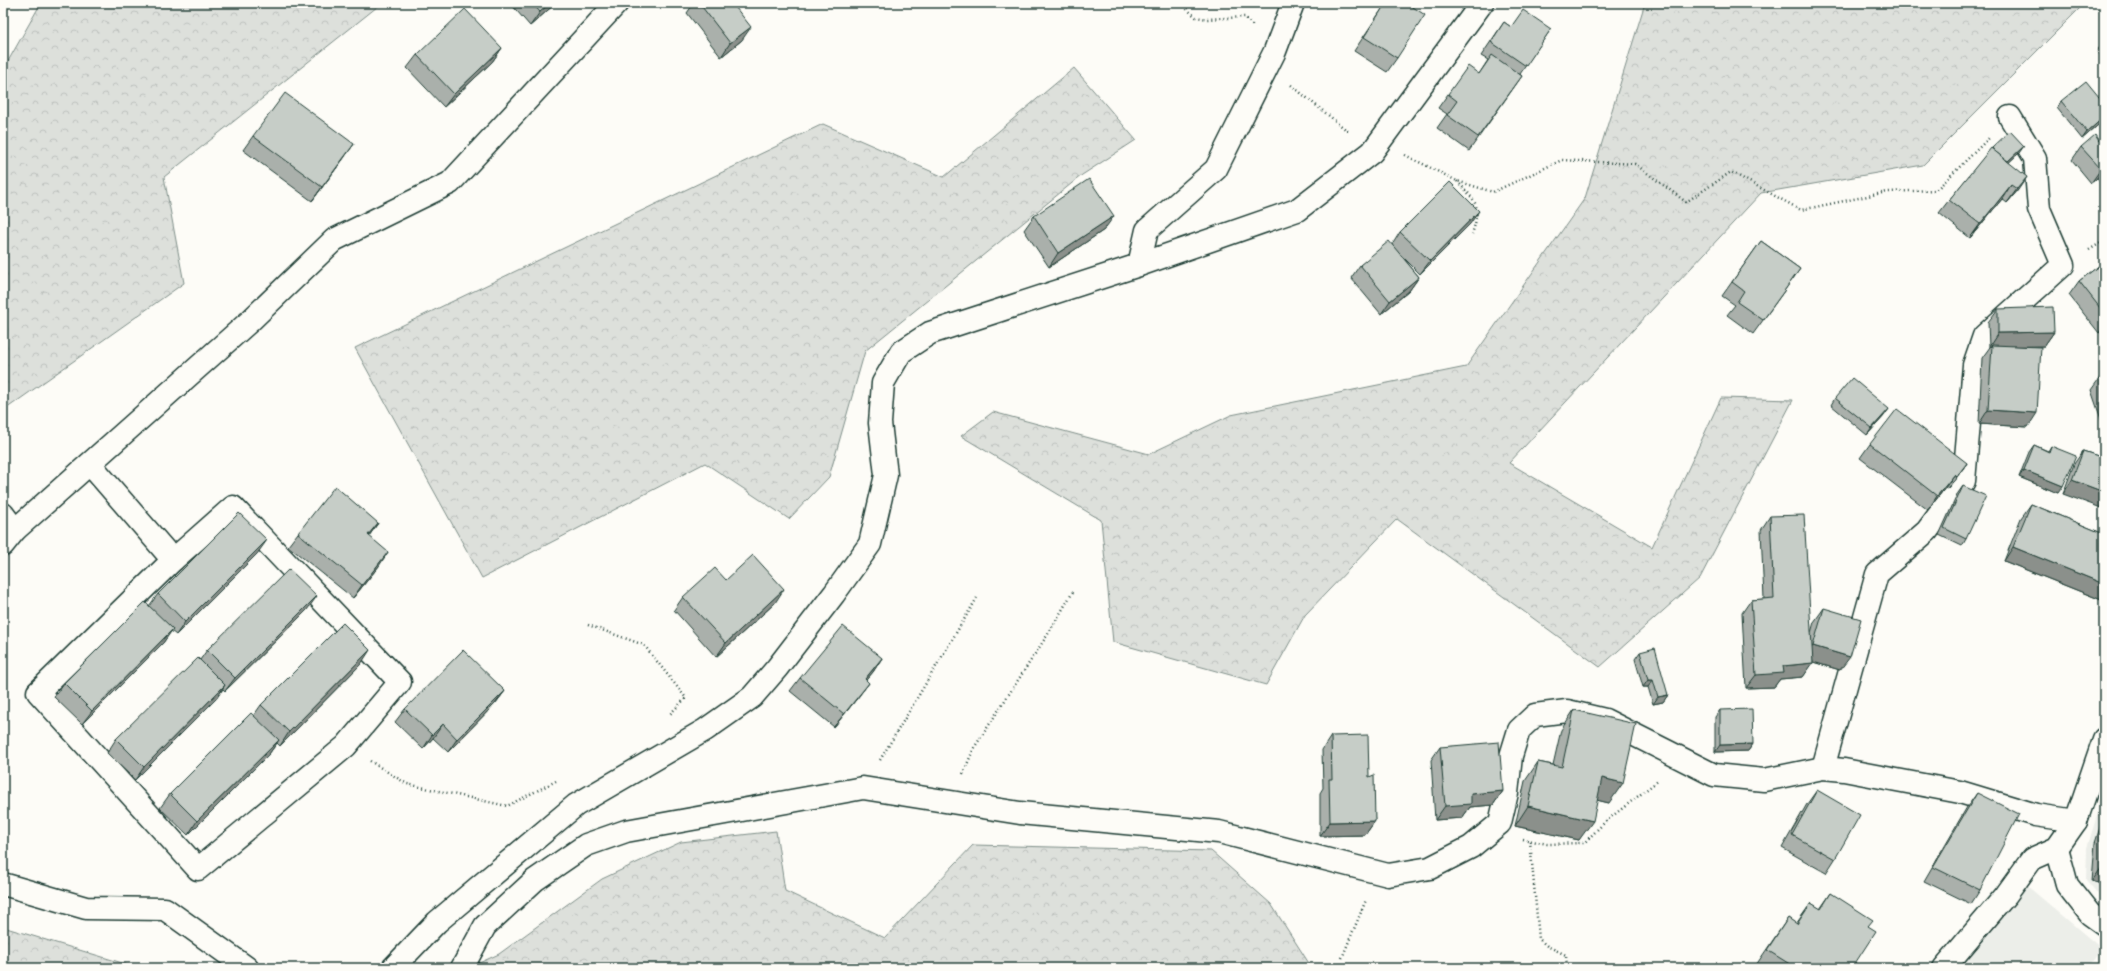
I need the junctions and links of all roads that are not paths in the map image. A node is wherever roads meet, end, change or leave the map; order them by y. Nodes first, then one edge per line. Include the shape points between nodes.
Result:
1 (617, 3) edge
2 (1293, 3) edge
3 (1482, 3) edge
4 (2010, 118) road end
5 (1139, 265) junction
6 (90, 464) junction
7 (7, 530) edge
8 (173, 560) junction
9 (2104, 739) edge
10 (1823, 768) junction
11 (2076, 821) junction
12 (2057, 848) junction
13 (3, 884) edge
14 (2104, 924) edge
15 (247, 968) edge
16 (393, 968) edge
17 (462, 968) edge
18 (1944, 968) edge

1 - 6 street via 450,183 334,240 250,321
2 - 5 street via 1271,58 1216,169 1147,230
3 - 5 street via 1376,147 1297,210
4 - 10 street via 2035,158 2038,209 2063,265 1984,336 1974,365 1964,481 1927,531 1877,574
5 - 16 street via 930,333 901,352 883,383 880,423 886,475 870,544 777,668 752,697 711,726 576,805 437,922
6 - 7 street
6 - 8 street
8 - 8 street via 233,507 400,682 346,746 198,869 38,692
9 - 11 street
10 - 11 street via 1960,792 2036,815
10 - 17 street via 1764,780 1714,775 1605,720 1567,711 1535,715 1519,730 1511,756 1500,823 1471,846 1430,868 1388,875 1219,832 1020,813 863,788 626,831 586,845 535,880 485,926
11 - 12 street
12 - 14 street via 2066,885 2090,914
12 - 18 street via 2032,859 2006,895
13 - 15 street via 86,908 165,909

